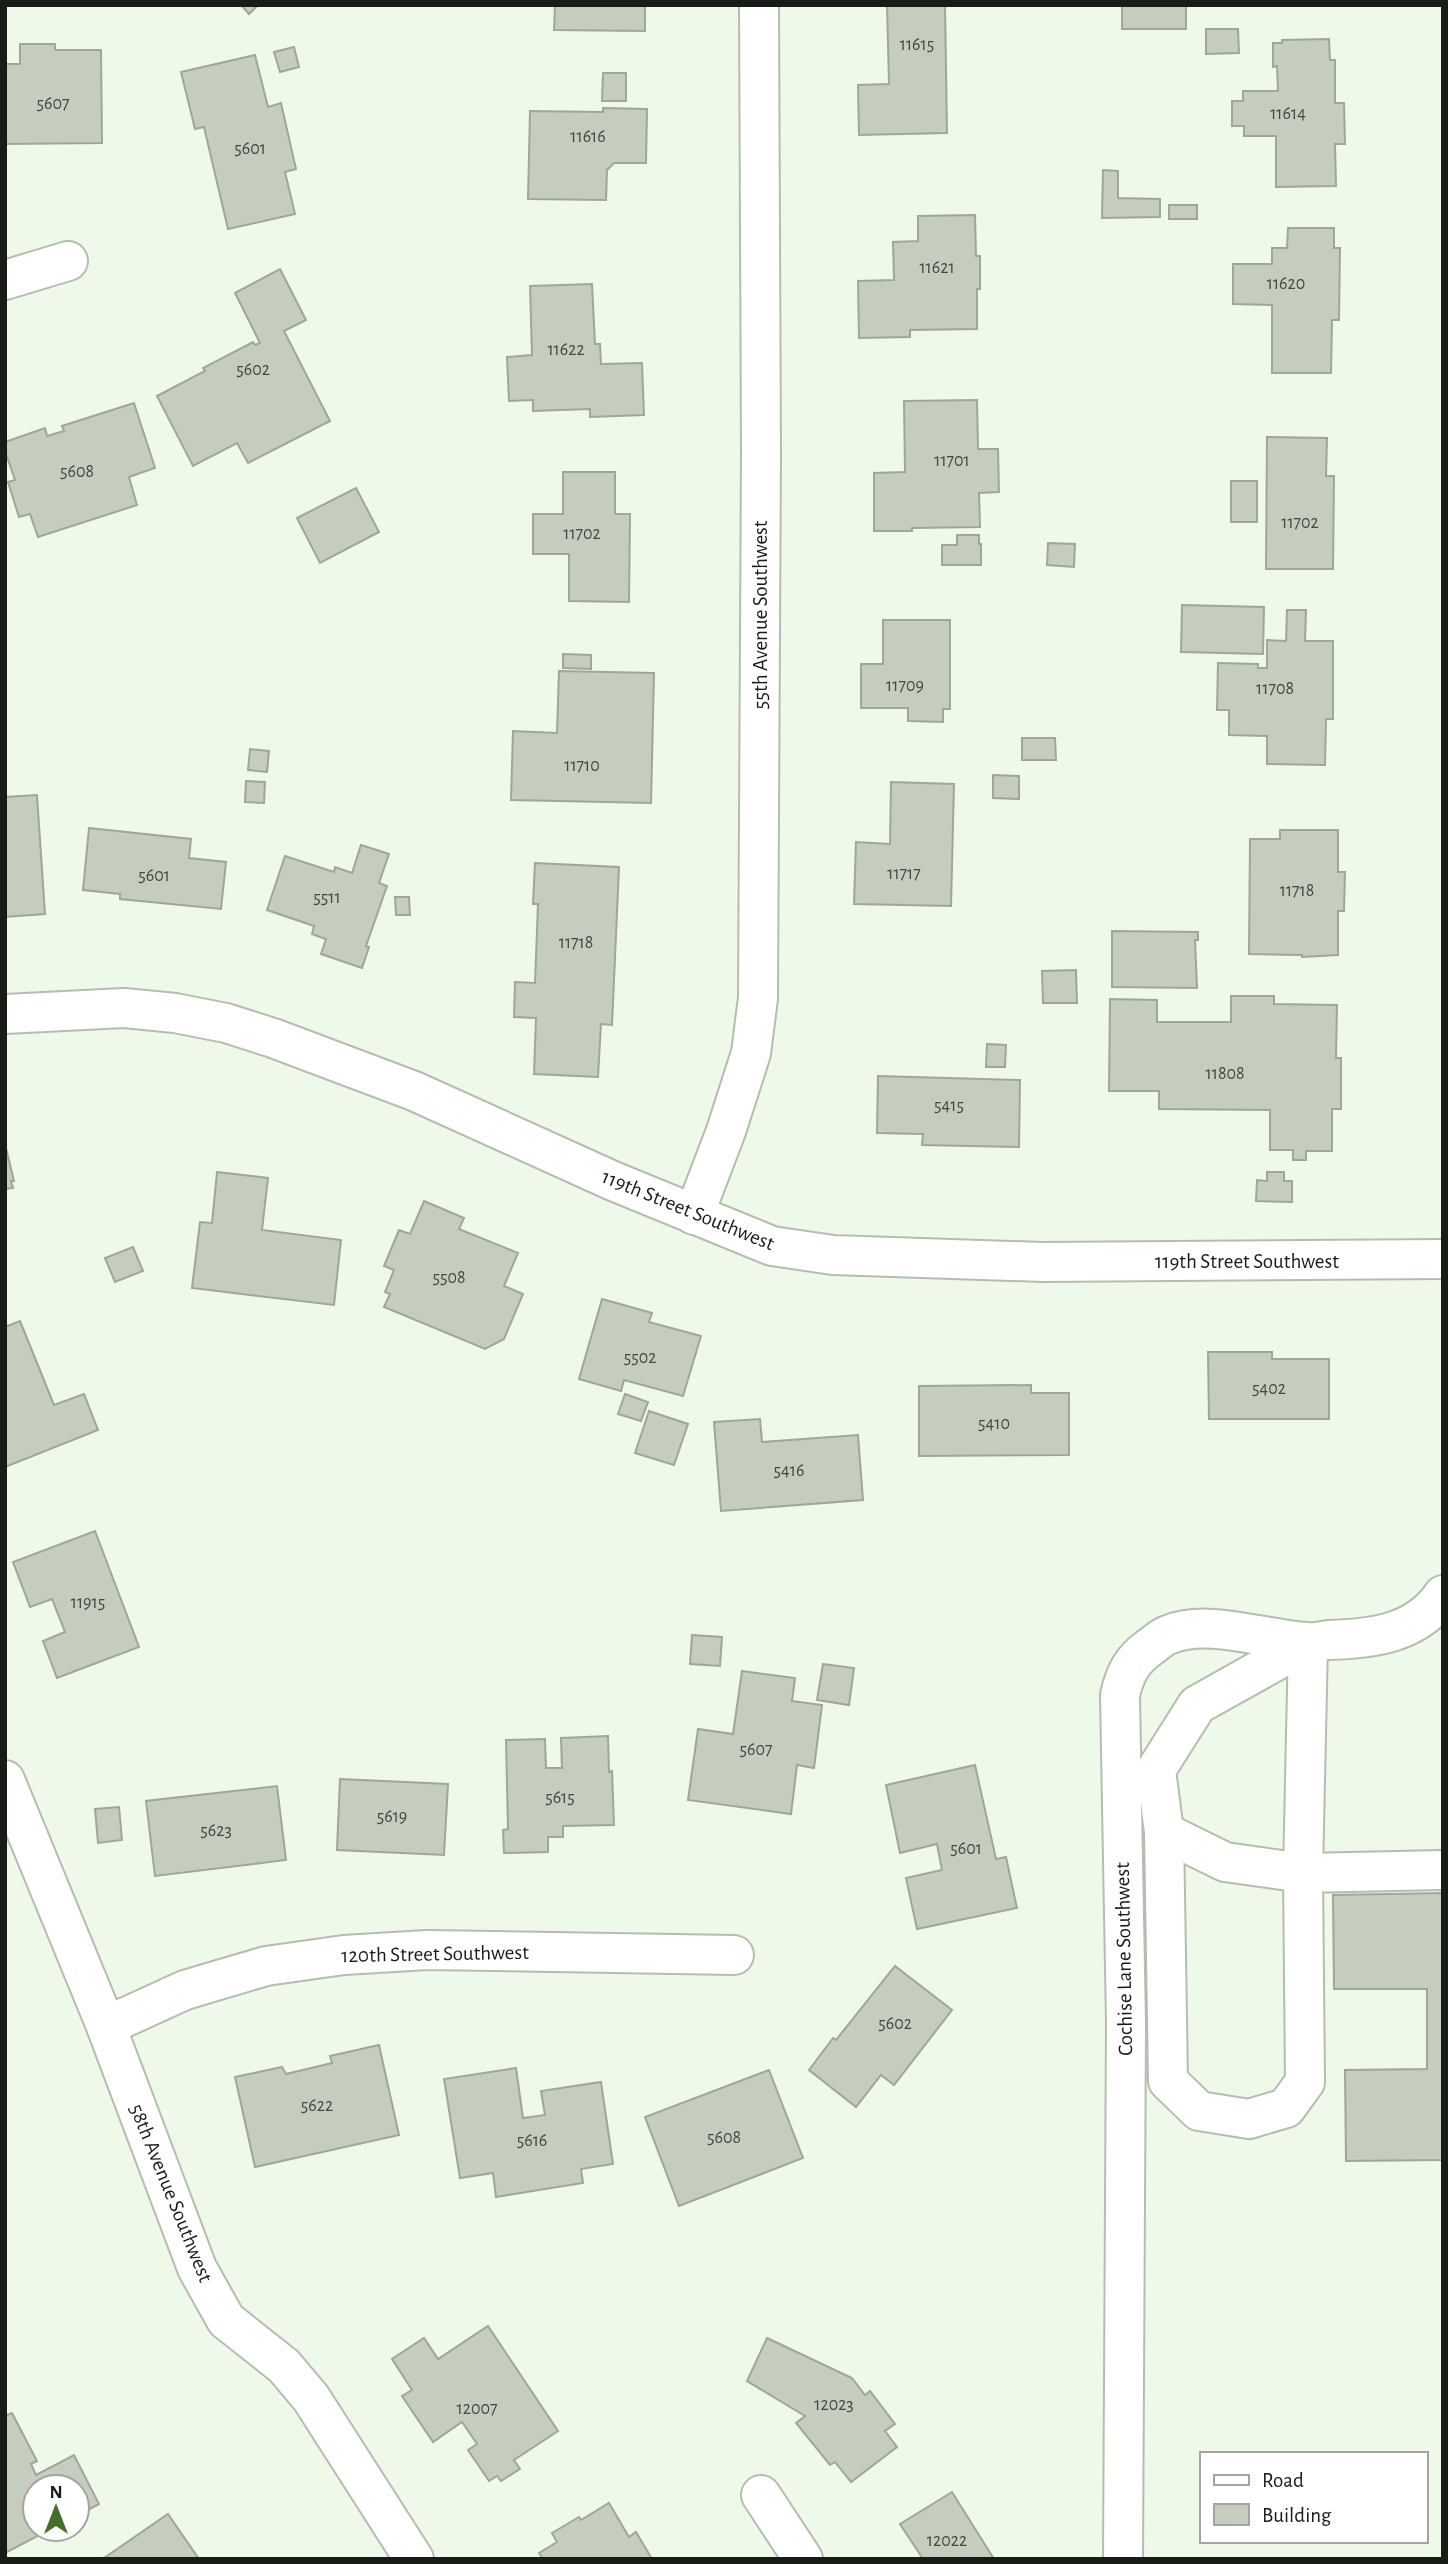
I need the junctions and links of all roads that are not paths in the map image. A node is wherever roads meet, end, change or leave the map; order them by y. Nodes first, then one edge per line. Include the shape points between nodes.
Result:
1 (760, 5) edge
2 (68, 261) dead end
3 (5, 280) edge
4 (5, 1014) edge
5 (694, 1215) junction
6 (1443, 1259) edge
7 (1434, 1618) edge
8 (1308, 1643) junction
9 (5, 1780) edge
10 (1164, 1832) junction
11 (1443, 1870) edge
12 (1303, 1873) junction
13 (734, 1955) dead end
14 (106, 2026) junction
15 (761, 2495) dead end
16 (414, 2559) edge
17 (803, 2559) edge
18 (1123, 2559) edge

1 - 5 street, 55th Avenue Southwest via 758,998 751,1053
2 - 3 street
4 - 5 street, 119th Street Southwest via 124,1008 226,1023 414,1091
5 - 6 street, 119th Street Southwest via 772,1246 833,1255 1043,1262
7 - 8 street, Cochise Lane Southwest via 1358,1640
8 - 10 street via 1197,1705 1156,1770
8 - 12 street
8 - 18 street, Cochise Lane Southwest via 1212,1629 1184,1630 1166,1635 1140,1655 1130,1665 1122,1687 1126,2023
9 - 14 street, 58th Avenue Southwest
10 - 12 street via 1225,1862
10 - 12 street via 1168,2081 1199,2111 1250,2119 1286,2108 1305,2082
11 - 12 street
13 - 14 street, 120th Street Southwest via 427,1950 344,1955 254,1969 184,1990
14 - 16 street, 58th Avenue Southwest via 197,2268 226,2320 285,2366 311,2398
15 - 17 street

